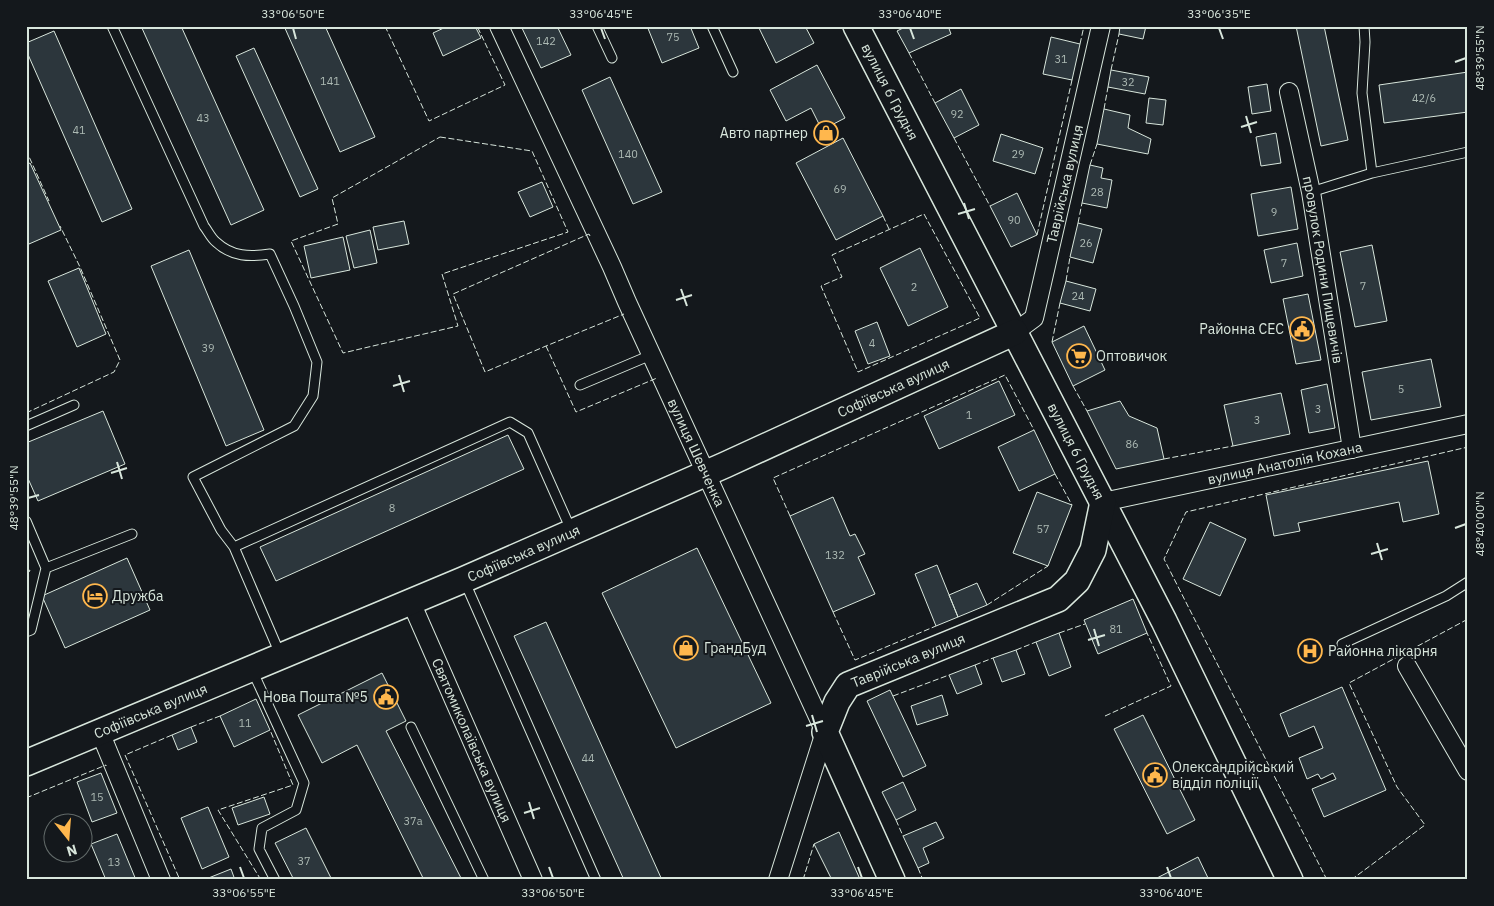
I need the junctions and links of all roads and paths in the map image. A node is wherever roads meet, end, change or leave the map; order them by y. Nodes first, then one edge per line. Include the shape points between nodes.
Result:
1 (112, 26) edge
2 (499, 26) edge
3 (597, 26) edge
4 (712, 26) edge
5 (856, 26) edge
6 (1101, 26) edge
7 (1364, 26) edge
8 (612, 58) dead end
9 (733, 72) dead end
10 (1289, 92) dead end
11 (1468, 152) edge
12 (1372, 173) junction
13 (1311, 192) junction
14 (1015, 332) junction
15 (651, 355) junction
16 (580, 385) dead end
17 (74, 405) dead end
18 (1468, 424) edge
19 (26, 426) edge
20 (1352, 449) junction
21 (706, 473) junction
22 (1103, 502) junction
23 (26, 521) edge
24 (572, 532) junction
25 (132, 534) dead end
26 (234, 547) junction
27 (46, 568) junction
28 (464, 580) junction
29 (1468, 582) edge
30 (411, 602) junction
31 (26, 632) edge
32 (1342, 644) dead end
33 (281, 657) junction
34 (1407, 666) dead end
35 (252, 669) junction
36 (411, 727) dead end
37 (100, 732) junction
38 (825, 732) junction
39 (26, 763) edge
40 (1468, 771) edge
41 (162, 880) edge
42 (275, 880) edge
43 (484, 880) edge
44 (533, 880) edge
45 (596, 880) edge
46 (778, 880) edge
47 (892, 880) edge
48 (1290, 880) edge

1 - 26 lane via 204,226 216,242 234,254 270,254 317,362 313,396 294,426 192,477
2 - 15 street, вулиця Шевченка via 612,266 623,303
3 - 8 lane
4 - 9 lane
5 - 14 street, вулиця 6 Грудня
6 - 14 street, Таврійська вулиця via 1034,318
7 - 12 lane via 1362,93
10 - 13 street, провулок Родини Пищевичів
11 - 12 lane
12 - 13 lane
13 - 20 street, провулок Родини Пищевичів
14 - 21 street, Софіївська вулиця
14 - 22 street, вулиця 6 Грудня
15 - 16 lane
15 - 21 street, вулиця Шевченка
17 - 19 lane
18 - 20 street, вулиця Анатолія Кохана
20 - 22 street, вулиця Анатолія Кохана
21 - 24 street, Софіївська вулиця
21 - 38 street, вулиця Шевченка
22 - 38 street, Таврійська вулиця via 1093,550 1077,581 1058,599 848,685
22 - 48 street, вулиця 6 Грудня
23 - 27 lane
24 - 26 lane via 528,433 510,422
24 - 28 street, Софіївська вулиця
25 - 27 lane
26 - 33 lane
27 - 31 lane via 31,630
28 - 30 street, Софіївська вулиця
28 - 45 lane
29 - 32 lane via 1446,596
30 - 33 street, Софіївська вулиця
30 - 44 street, Святомиколаївська вулиця
33 - 35 street, Софіївська вулиця
34 - 40 street
35 - 37 street, Софіївська вулиця
35 - 42 lane via 304,783 296,810 262,828 259,849
36 - 43 lane
37 - 39 street, Софіївська вулиця
37 - 41 street
38 - 46 street, Таврійська вулиця
38 - 47 street, вулиця Шевченка

